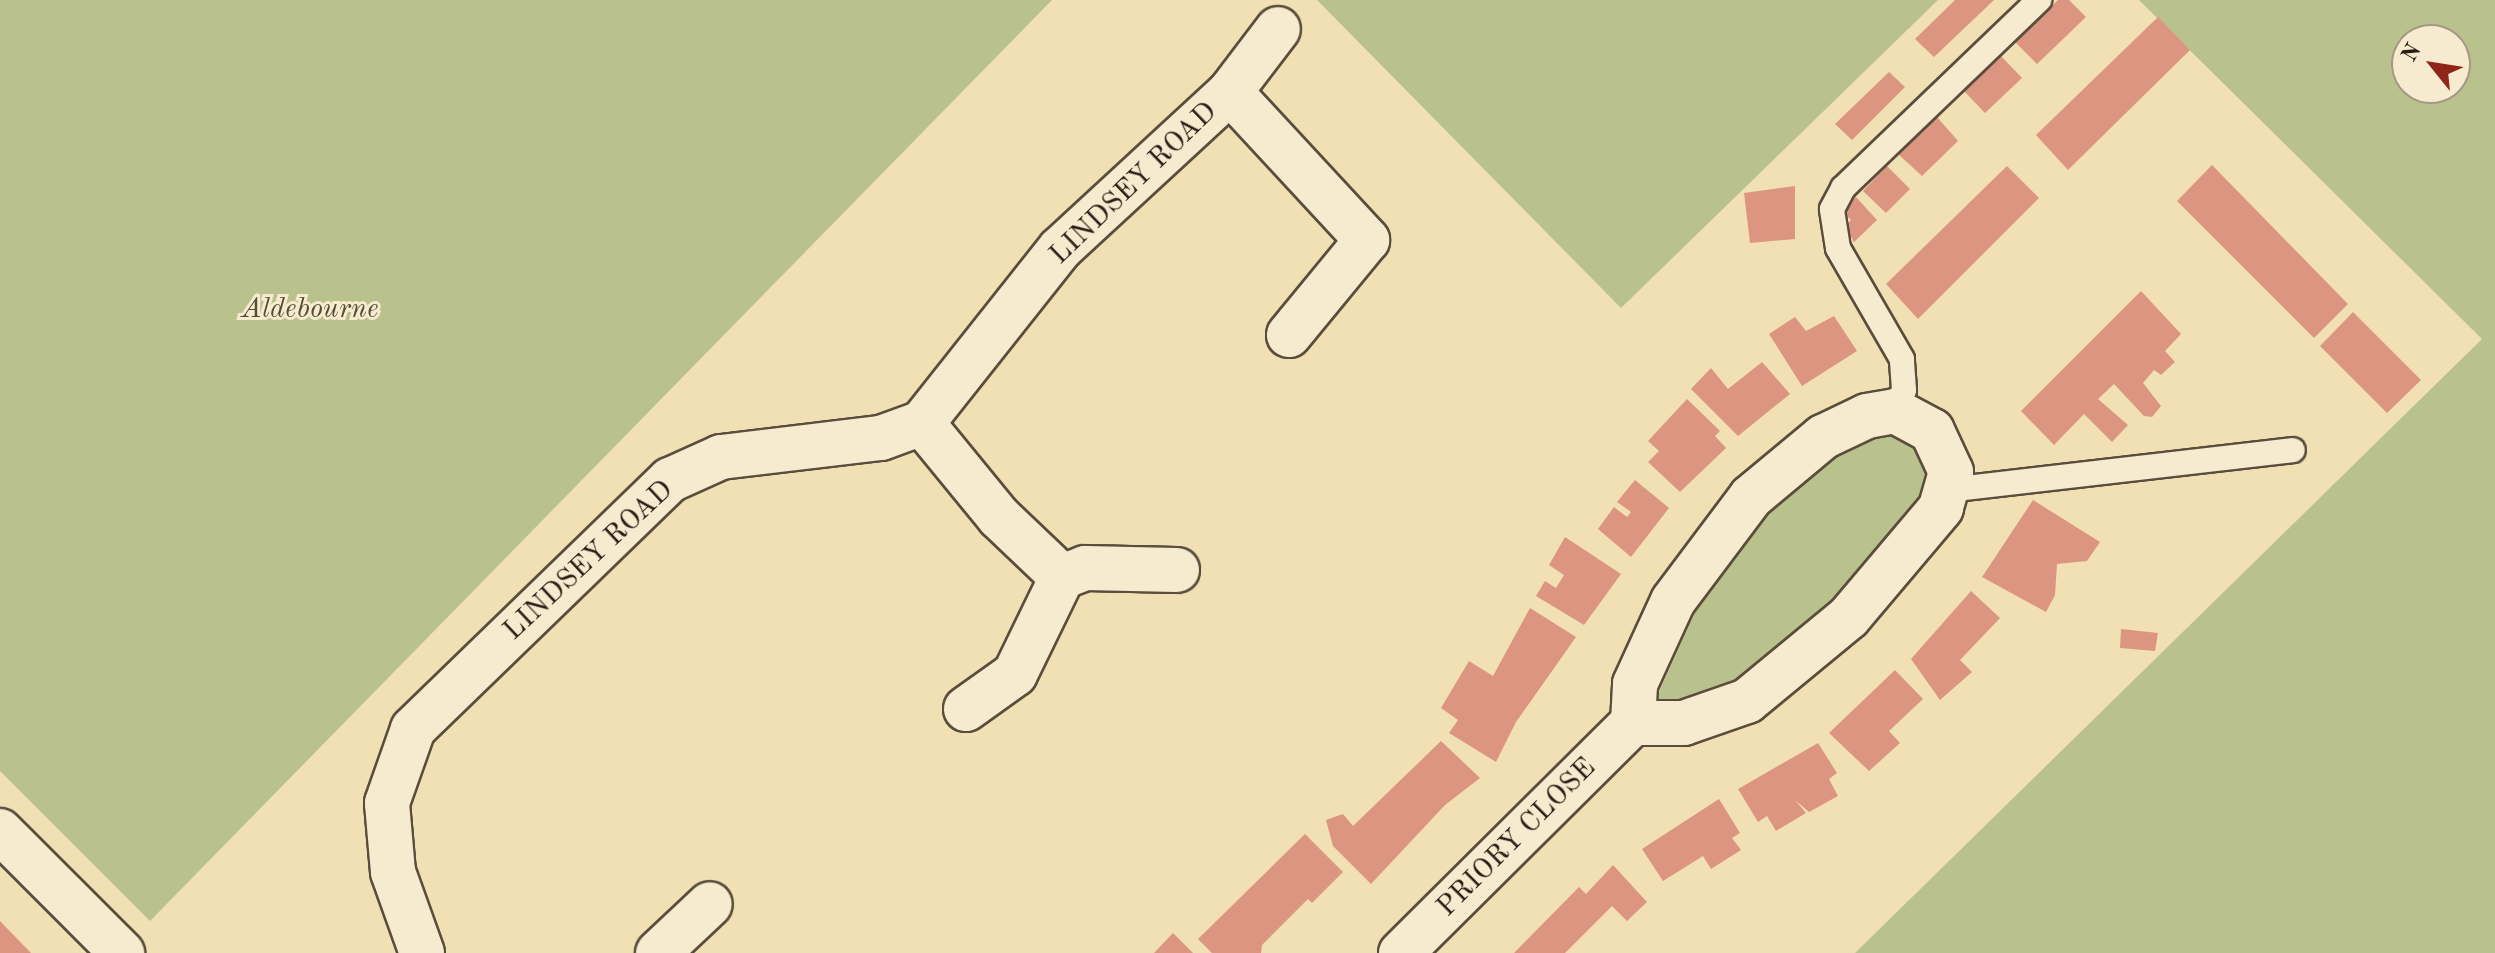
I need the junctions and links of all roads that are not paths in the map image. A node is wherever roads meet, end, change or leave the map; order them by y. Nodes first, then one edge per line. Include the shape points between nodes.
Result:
1 (2039, 0) edge
2 (1278, 29) dead end
3 (1230, 92) junction
4 (1289, 335) dead end
5 (1895, 411) junction
6 (922, 423) junction
7 (2293, 450) dead end
8 (1948, 490) junction
9 (1177, 570) dead end
10 (1062, 577) junction
11 (966, 709) dead end
12 (1633, 723) junction
13 (0, 831) edge
14 (710, 904) dead end
15 (122, 953) edge
16 (422, 953) edge
17 (658, 953) edge
18 (1401, 953) edge

1 - 5 lane via 1843,188 1832,209 1838,248 1902,359 1904,390
2 - 3 street, LINDSEY ROAD
3 - 4 street via 1367,240
3 - 6 street, LINDSEY ROAD via 1060,249
5 - 8 street via 1932,431 1946,452
5 - 12 street via 1848,423 1823,437 1751,497 1714,539 1644,660
6 - 10 street via 999,517
6 - 16 street, LINDSEY ROAD via 881,438 721,457 670,480 413,729 387,803 393,872
7 - 8 lane
8 - 12 street via 1884,581 1802,660 1758,693 1728,711 1684,723
9 - 10 street via 1085,568
10 - 11 street via 1015,674
12 - 18 street, PRIORY CLOSE
13 - 15 street
14 - 17 street

